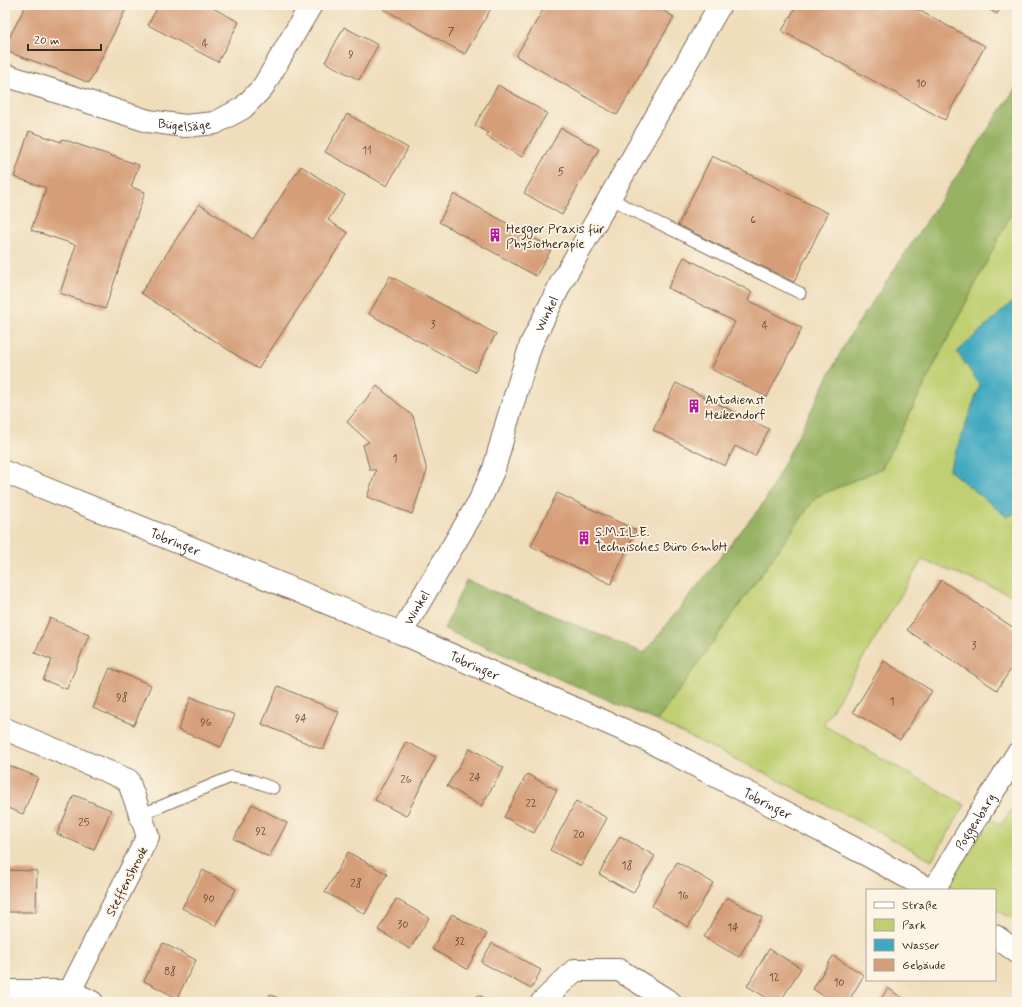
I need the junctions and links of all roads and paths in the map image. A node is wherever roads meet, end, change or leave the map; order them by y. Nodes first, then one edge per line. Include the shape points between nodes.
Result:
1 (312, 5) edge
2 (720, 5) edge
3 (5, 76) edge
4 (610, 197) junction
5 (800, 293) dead end
6 (5, 472) edge
7 (401, 634) junction
8 (5, 729) edge
9 (1017, 754) edge
10 (273, 788) dead end
11 (140, 815) junction
12 (928, 889) edge
13 (935, 889) edge
14 (996, 937) edge
15 (1017, 952) edge
16 (5, 991) edge
17 (70, 991) junction
18 (92, 1002) edge
19 (542, 1002) edge
20 (670, 1002) edge

1 - 3 street, Bügelsäge via 263,87 243,108 214,123 185,126 148,121
2 - 4 street, Winkel
4 - 5 lane
4 - 7 street, Winkel via 562,281 531,344 494,470 479,502
6 - 7 street, Tobringer
7 - 12 street, Tobringer via 649,741
8 - 11 street, Steffensbrook via 128,780
9 - 13 street, Poggenbarg
10 - 11 lane via 251,780 231,778
11 - 17 street, Steffensbrook via 148,836
14 - 15 street
16 - 17 street
17 - 18 street
19 - 20 street via 575,970 619,970

